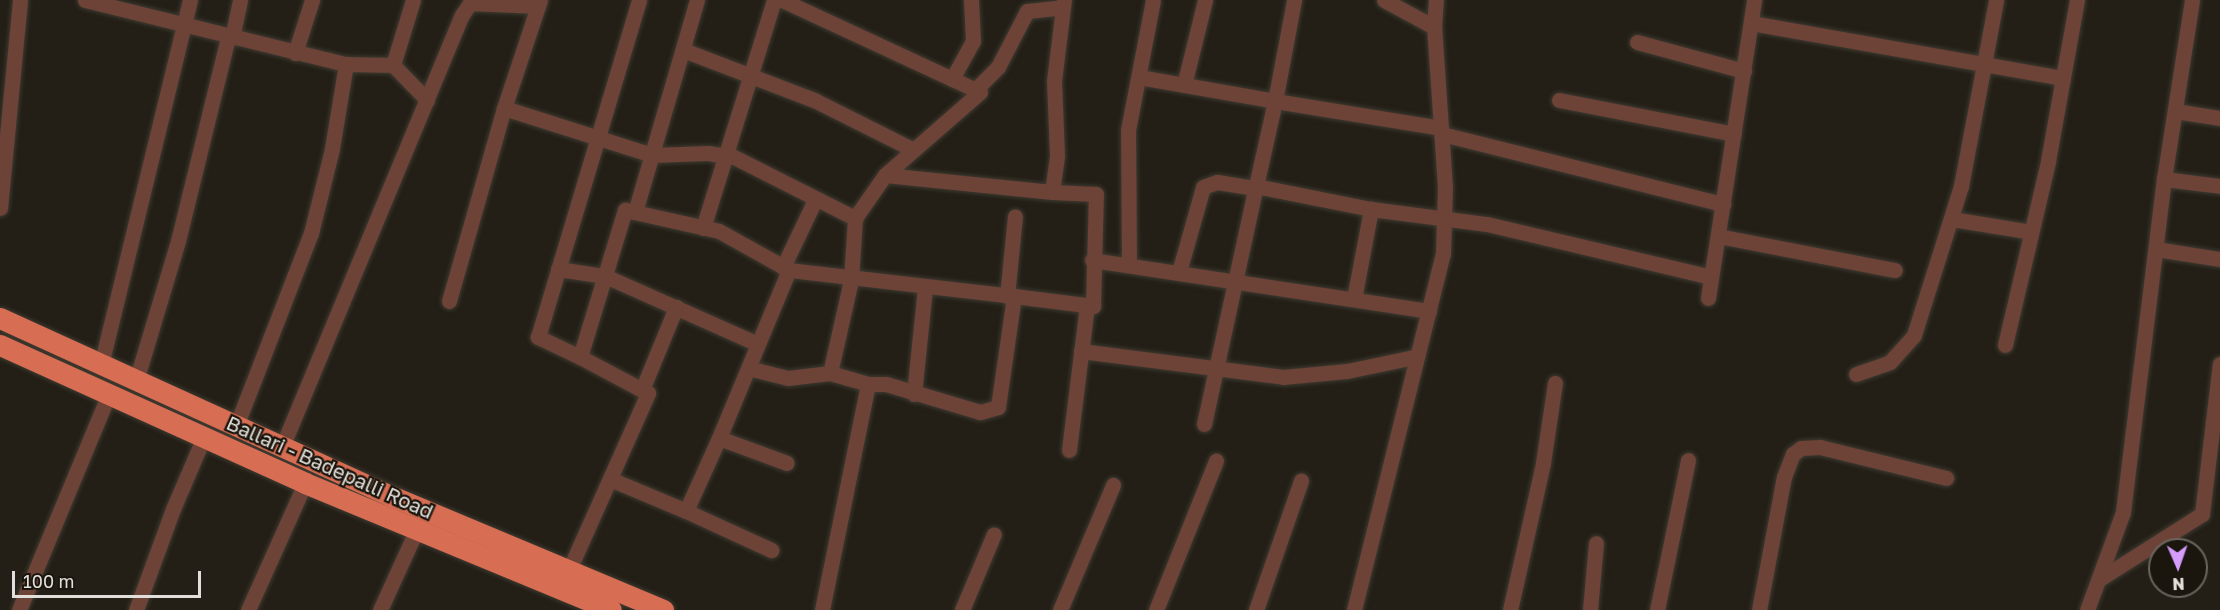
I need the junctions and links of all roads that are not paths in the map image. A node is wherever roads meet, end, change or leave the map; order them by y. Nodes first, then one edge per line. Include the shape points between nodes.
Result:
1 (20, 0) edge
2 (85, 0) edge
3 (190, 0) edge
4 (240, 0) edge
5 (312, 0) edge
6 (413, 0) edge
7 (639, 0) edge
8 (697, 0) edge
9 (774, 0) edge
10 (782, 0) edge
11 (971, 0) edge
12 (1153, 0) edge
13 (1205, 0) edge
14 (1294, 0) edge
15 (1384, 0) edge
16 (1436, 0) edge
17 (1754, 0) edge
18 (1996, 0) edge
19 (2077, 0) edge
20 (2192, 0) edge
21 (539, 3) edge
22 (1064, 3) edge
23 (1751, 23) junction
24 (184, 25) junction
25 (1434, 27) junction
26 (230, 37) junction
27 (1637, 42) dead end
28 (682, 50) junction
29 (295, 53) junction
30 (346, 64) junction
31 (393, 65) junction
32 (1984, 67) junction
33 (1744, 71) junction
34 (751, 76) junction
35 (1139, 77) junction
36 (2063, 78) junction
37 (952, 79) junction
38 (1184, 85) junction
39 (975, 90) junction
40 (427, 100) junction
41 (1558, 100) dead end
42 (1275, 101) junction
43 (504, 108) junction
44 (2175, 111) junction
45 (2220, 118) edge
46 (1441, 131) junction
47 (1734, 134) junction
48 (596, 136) junction
49 (912, 149) junction
50 (652, 155) junction
51 (727, 156) junction
52 (885, 175) junction
53 (2164, 179) junction
54 (2220, 186) edge
55 (1256, 187) junction
56 (1052, 192) junction
57 (815, 200) junction
58 (1723, 204) junction
59 (0, 208) edge
60 (1371, 209) junction
61 (635, 212) junction
62 (1015, 216) dead end
63 (855, 218) junction
64 (1442, 219) junction
65 (1952, 219) junction
66 (703, 228) junction
67 (2031, 232) junction
68 (1718, 236) junction
69 (2156, 249) junction
70 (2220, 259) edge
71 (1092, 260) junction
72 (1129, 265) junction
73 (786, 268) junction
74 (558, 269) junction
75 (1895, 270) dead end
76 (1179, 272) junction
77 (605, 276) junction
78 (1711, 277) junction
79 (851, 280) junction
80 (1236, 280) junction
81 (925, 288) junction
82 (1011, 296) junction
83 (1708, 298) dead end
84 (1354, 299) junction
85 (449, 301) dead end
86 (1087, 306) junction
87 (676, 307) junction
88 (1429, 311) junction
89 (0, 318) edge
90 (758, 344) junction
91 (0, 345) edge
92 (2005, 345) dead end
93 (1081, 351) junction
94 (580, 357) junction
95 (1414, 357) junction
96 (2220, 363) edge
97 (101, 365) junction
98 (1218, 366) junction
99 (748, 369) junction
100 (830, 373) junction
101 (1856, 374) dead end
102 (136, 381) junction
103 (1556, 383) dead end
104 (868, 384) junction
105 (642, 390) junction
106 (108, 394) junction
107 (914, 394) junction
108 (2216, 410) edge
109 (1204, 424) dead end
110 (236, 426) junction
111 (203, 438) junction
112 (720, 438) junction
113 (282, 447) junction
114 (1069, 450) dead end
115 (303, 456) junction
116 (1688, 460) dead end
117 (1216, 461) dead end
118 (787, 463) dead end
119 (1947, 478) dead end
120 (610, 479) junction
121 (298, 480) junction
122 (1301, 481) dead end
123 (1113, 485) dead end
124 (686, 511) junction
125 (416, 531) junction
126 (994, 534) dead end
127 (1596, 543) dead end
128 (771, 550) dead end
129 (569, 570) junction
130 (2098, 580) junction
131 (605, 609) edge
132 (19, 610) edge
133 (136, 610) edge
134 (248, 610) edge
135 (380, 610) edge
136 (663, 610) edge
137 (822, 610) edge
138 (962, 610) edge
139 (1060, 610) edge
140 (1156, 610) edge
141 (1256, 610) edge
142 (1354, 610) edge
143 (1510, 610) edge
144 (1590, 610) edge
145 (1657, 610) edge
146 (1759, 610) edge
147 (2087, 610) edge

1 - 59 street
2 - 24 street
3 - 24 street
4 - 26 street
5 - 29 street
6 - 31 street
7 - 48 street
8 - 28 street
9 - 34 street
10 - 37 street
11 - 37 street via 973,41
12 - 35 street
13 - 38 street
14 - 42 street
15 - 25 street
16 - 25 street
17 - 23 street
18 - 32 street
19 - 36 street
20 - 44 street
21 - 40 street via 470,3
21 - 43 street
22 - 39 street via 1027,11 998,67
22 - 56 street via 1054,81 1057,155
23 - 32 street
23 - 33 street
24 - 26 street
24 - 97 street
25 - 46 street
26 - 29 street
26 - 102 street via 178,241
27 - 33 street
28 - 34 street
28 - 50 street
29 - 30 street
30 - 31 street
30 - 110 street via 332,149 311,233
31 - 40 street
32 - 36 street
32 - 65 street
33 - 47 street
34 - 49 street via 814,100
34 - 51 street
35 - 38 street
35 - 72 street via 1128,130
36 - 67 street
37 - 39 street
38 - 42 street
39 - 49 street via 980,92
40 - 113 street
41 - 47 street
42 - 46 street
42 - 55 street
43 - 48 street
43 - 85 street
44 - 45 street
44 - 53 street
46 - 58 street
46 - 64 street via 1445,187
47 - 58 street
48 - 50 street
48 - 74 street
49 - 52 street
50 - 51 street
50 - 61 street
51 - 57 street
51 - 66 street
52 - 56 street
52 - 63 street
53 - 54 street
53 - 69 street
55 - 60 street
55 - 76 street via 1217,182 1203,187
55 - 80 street
56 - 71 street via 1096,194
57 - 63 street
57 - 73 street
58 - 68 street
60 - 64 street
60 - 84 street
61 - 66 street
61 - 77 street via 626,210
62 - 82 street
63 - 79 street
64 - 78 street via 1487,224
64 - 88 street via 1443,254
65 - 67 street
65 - 101 street via 1910,343 1890,362
66 - 73 street via 719,231
67 - 92 street
68 - 75 street
68 - 78 street
69 - 70 street
69 - 130 street via 2123,512
71 - 72 street
71 - 86 street via 1093,306
72 - 76 street
73 - 79 street
73 - 90 street
74 - 77 street
74 - 94 street via 538,337
76 - 80 street
77 - 87 street
77 - 94 street
78 - 83 street
79 - 81 street
79 - 100 street
80 - 84 street
80 - 98 street
81 - 82 street
81 - 107 street
82 - 86 street
82 - 107 street via 998,407 980,412
84 - 88 street
86 - 93 street
87 - 90 street
87 - 105 street
88 - 95 street
89 - 97 highway, Ballari - Badepalli Road
90 - 99 street
91 - 106 highway, Ballari - Badepalli Road
93 - 98 street
93 - 114 street
94 - 105 street
95 - 98 street via 1347,371 1283,377
95 - 142 street
96 - 108 street
97 - 102 highway, Ballari - Badepalli Road
98 - 109 street
99 - 100 street via 788,378
99 - 112 street
100 - 104 street
102 - 110 highway, Ballari - Badepalli Road
103 - 143 street via 1543,463
104 - 107 street via 886,384
104 - 137 street
105 - 120 street via 648,393
106 - 111 highway, Ballari - Badepalli Road
106 - 132 street
108 - 130 street via 2202,514
110 - 113 highway, Ballari - Badepalli Road
111 - 121 highway, Ballari - Badepalli Road
111 - 133 street via 172,508
112 - 118 street
112 - 124 street
113 - 115 highway, Ballari - Badepalli Road
115 - 121 highway
115 - 129 highway, Ballari - Badepalli Road
116 - 145 street
117 - 140 street
119 - 146 street via 1820,447 1801,448 1793,454 1784,477
120 - 124 street
120 - 129 street
121 - 125 highway, Ballari - Badepalli Road
121 - 134 street
122 - 141 street
123 - 139 street
124 - 128 street
125 - 131 highway, Ballari - Badepalli Road
125 - 135 street
126 - 138 street
127 - 144 street
129 - 136 highway, Ballari - Badepalli Road
130 - 147 street

